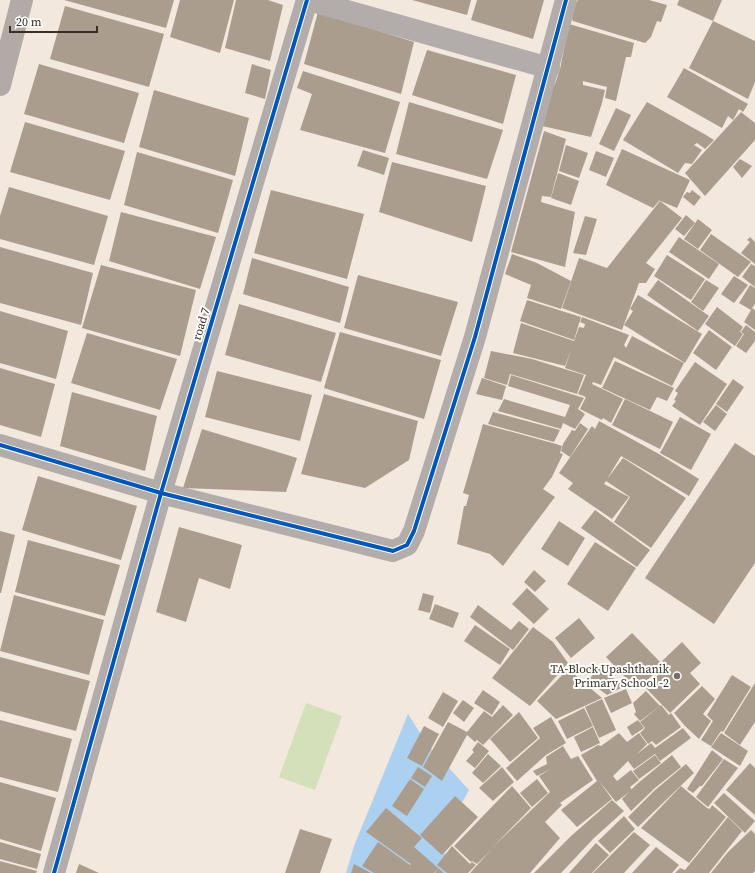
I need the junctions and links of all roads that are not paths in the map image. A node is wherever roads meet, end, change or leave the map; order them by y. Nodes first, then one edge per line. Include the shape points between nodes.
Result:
1 (22, 0) edge
2 (308, 0) edge
3 (566, 0) edge
4 (549, 68) junction
5 (0, 85) edge
6 (0, 445) edge
7 (161, 492) junction
8 (54, 873) edge

1 - 5 street
2 - 4 street
2 - 7 street, road 7
3 - 4 street
4 - 7 street via 475,338 414,531 407,545 393,551
6 - 7 street
7 - 8 street, road 7

